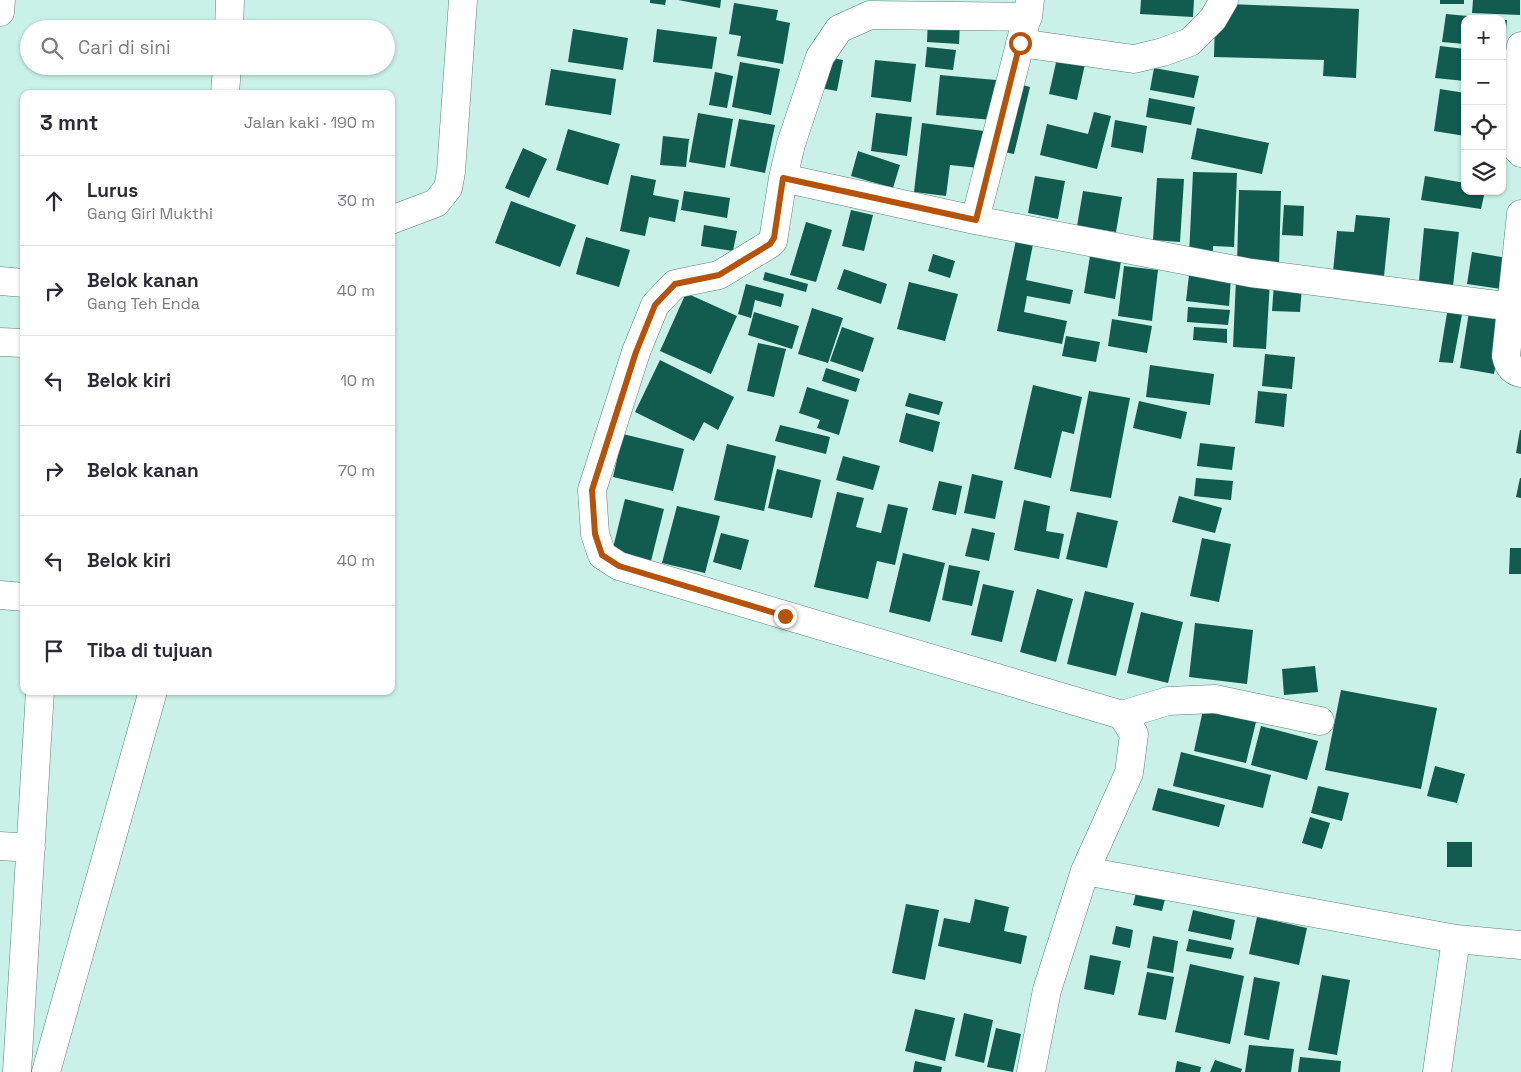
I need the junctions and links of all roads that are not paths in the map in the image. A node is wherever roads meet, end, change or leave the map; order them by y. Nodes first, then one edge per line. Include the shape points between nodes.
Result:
1 (1, 0) edge
2 (230, 0) edge
3 (463, 0) edge
4 (1224, 0) edge
5 (1029, 8) edge
6 (0, 12) edge
7 (229, 20) edge
8 (1020, 43) junction
9 (1521, 46) edge
10 (226, 75) edge
11 (225, 90) edge
12 (1517, 98) edge
13 (1521, 153) edge
14 (783, 178) junction
15 (1521, 214) edge
16 (395, 218) edge
17 (976, 220) junction
18 (0, 281) edge
19 (20, 282) edge
20 (1516, 307) edge
21 (0, 342) edge
22 (20, 343) edge
23 (1521, 374) edge
24 (0, 595) edge
25 (20, 597) edge
26 (40, 695) edge
27 (152, 695) edge
28 (1122, 715) junction
29 (1320, 721) dead end
30 (0, 846) edge
31 (31, 848) junction
32 (1085, 871) junction
33 (1456, 939) junction
34 (1521, 945) edge
35 (17, 1072) edge
36 (46, 1072) edge
37 (1032, 1072) edge
38 (1437, 1072) edge

1 - 6 street
2 - 7 street
3 - 16 street via 448,188 436,203
4 - 8 street via 1214,19 1190,42 1134,59
5 - 8 street
5 - 14 street via 870,15 839,29 820,57
8 - 17 street
9 - 12 street
10 - 11 street
12 - 13 street via 1507,135
14 - 17 street
14 - 28 street via 774,238 770,244 719,275 675,284 655,305 636,352 592,490 595,534 602,555 619,566
15 - 20 street
17 - 20 street via 1251,274
18 - 19 street
20 - 23 street via 1506,356 1508,365
21 - 22 street
24 - 25 street
26 - 31 street
27 - 36 street
28 - 29 street via 1168,701 1215,699
28 - 32 street via 1134,734 1129,773
30 - 31 street
31 - 35 street
32 - 33 street
32 - 37 street via 1048,990
33 - 34 street
33 - 38 street

